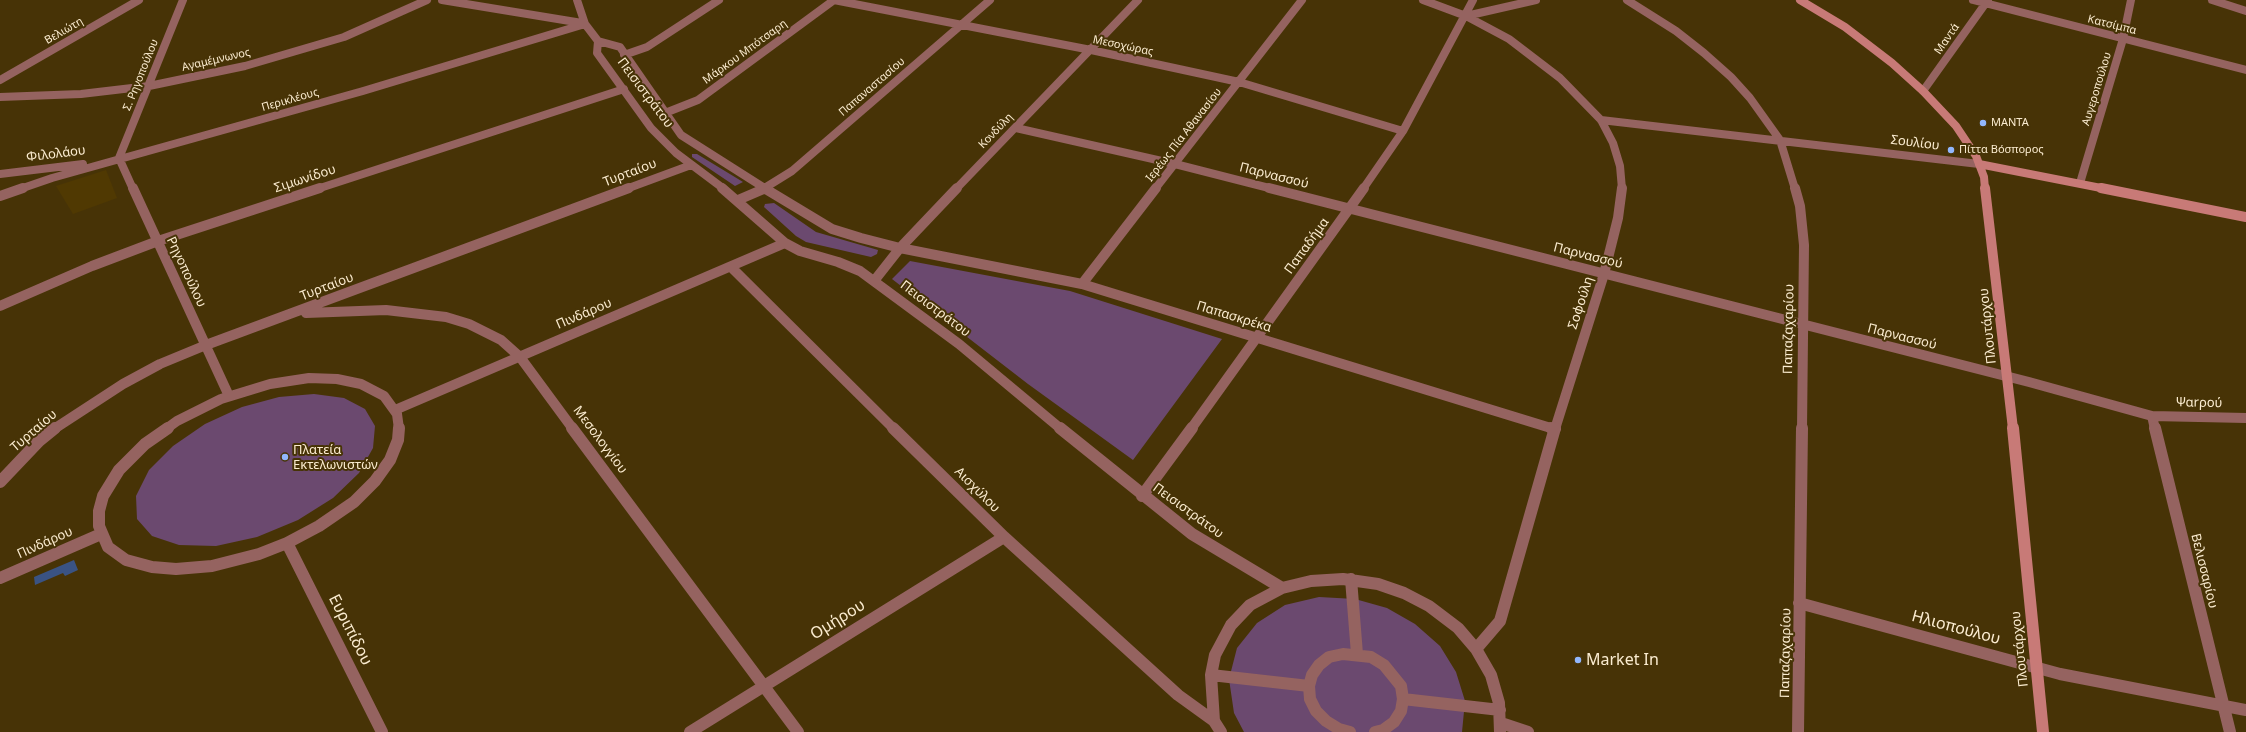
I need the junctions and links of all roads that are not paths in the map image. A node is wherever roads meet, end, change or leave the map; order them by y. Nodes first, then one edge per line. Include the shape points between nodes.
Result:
1 (139, 0) edge
2 (184, 0) edge
3 (427, 0) edge
4 (442, 0) edge
5 (577, 0) edge
6 (719, 0) edge
7 (834, 0) edge
8 (990, 0) edge
9 (1138, 0) edge
10 (1302, 0) edge
11 (1423, 0) edge
12 (1473, 0) edge
13 (1536, 0) edge
14 (1627, 0) edge
15 (1800, 0) edge
16 (1973, 0) edge
17 (2131, 0) edge
18 (2212, 0) edge
19 (1987, 2) edge
20 (2246, 11) edge
21 (1466, 16) junction
22 (585, 24) junction
23 (962, 25) junction
24 (2123, 39) junction
25 (598, 41) junction
26 (1091, 50) junction
27 (624, 55) junction
28 (2246, 70) edge
29 (0, 80) edge
30 (1239, 82) junction
31 (149, 86) junction
32 (624, 89) junction
33 (1923, 91) junction
34 (0, 97) edge
35 (665, 114) junction
36 (1601, 120) junction
37 (1016, 128) junction
38 (1404, 131) junction
39 (1780, 140) junction
40 (117, 159) junction
41 (691, 164) junction
42 (1175, 164) junction
43 (1979, 164) junction
44 (0, 174) edge
45 (2080, 182) junction
46 (766, 188) junction
47 (0, 196) edge
48 (738, 200) junction
49 (1350, 208) junction
50 (2246, 217) edge
51 (158, 241) junction
52 (785, 243) junction
53 (900, 248) junction
54 (731, 267) junction
55 (1604, 274) junction
56 (874, 281) junction
57 (1082, 284) junction
58 (0, 306) edge
59 (294, 314) junction
60 (1801, 324) junction
61 (1257, 338) junction
62 (206, 345) junction
63 (520, 357) junction
64 (2008, 377) junction
65 (229, 396) junction
66 (395, 410) junction
67 (2152, 416) junction
68 (2246, 418) edge
69 (1555, 429) junction
70 (0, 482) edge
71 (1142, 496) junction
72 (101, 534) junction
73 (1004, 537) junction
74 (287, 543) junction
75 (0, 578) edge
76 (1351, 579) junction
77 (1282, 588) junction
78 (1799, 603) junction
79 (1476, 649) junction
80 (1357, 654) junction
81 (2036, 667) junction
82 (1211, 675) junction
83 (764, 686) junction
84 (1309, 686) junction
85 (1403, 699) junction
86 (2223, 705) junction
87 (2246, 710) edge
88 (1500, 722) edge
89 (1218, 727) edge
90 (382, 732) edge
91 (690, 732) edge
92 (798, 732) edge
93 (1350, 732) edge
94 (1375, 732) edge
95 (1528, 732) edge
96 (1798, 732) edge
97 (2043, 732) edge
98 (2230, 732) edge

1 - 29 street, Βελιώτη
2 - 31 street, Σ. Ρηγοπούλου
3 - 31 street, Αγαμέμνωνος via 344,37 310,48 245,66
4 - 22 street
5 - 22 street
6 - 27 street via 647,47
7 - 23 street, Μεσοχώρας
7 - 35 street, Μάρκου Μπότσαρη via 698,100
8 - 23 street, Παπαναστασίου
9 - 26 street, Κονδύλη
10 - 30 street, Ιερέως Πία Αθανασίου
11 - 21 street, Σοφούλη
12 - 21 street, Παπαδήμα
13 - 21 street
14 - 39 street, Παπαζαχαρίου via 1676,31 1731,77
15 - 33 street, Πλουτάρχου via 1845,28 1892,63
16 - 19 street, Κατσίμπα
17 - 24 street, Αυγεροπούλου
18 - 20 street
19 - 24 street, Κατσίμπα
19 - 33 street, Μαντά
21 - 36 street, Σοφούλη via 1509,39 1560,78
21 - 38 street, Παπαδήμα
22 - 25 street
22 - 40 street, Περικλέους via 355,93
23 - 26 street, Μεσοχώρας
23 - 46 street, Παπαναστασίου via 792,171
24 - 28 street, Κατσίμπα
24 - 45 street, Αυγεροπούλου
25 - 27 street, Παπασκρέκα via 620,47
25 - 32 street, Πεισιστράτου via 597,53
26 - 30 street, Μεσοχώρας
26 - 37 street, Κονδύλη
27 - 35 street, Παπασκρέκα
30 - 38 street, Μεσοχώρας
30 - 42 street, Ιερέως Πία Αθανασίου
31 - 34 street, Αγαμέμνωνος via 81,94
31 - 40 street, Σ. Ρηγοπούλου
32 - 41 street, Πεισιστράτου via 651,128
32 - 51 street, Σιμωνίδου
33 - 43 street, Πλουτάρχου via 1956,126
35 - 46 street, Παπασκρέκα via 688,141
36 - 39 street, Σουλίου
36 - 55 street, Σοφούλη via 1613,143 1620,166 1622,192
37 - 42 street, Παρνασσού
37 - 53 street, Κονδύλη
38 - 49 street, Παπαδήμα
39 - 43 street, Σουλίου
39 - 60 street, Παπαζαχαρίου via 1800,206 1804,245
40 - 44 street, Φιλολάου
40 - 47 street, Περικλέους
40 - 51 street, Ρηγοπούλου
41 - 48 street, Πεισιστράτου
41 - 59 street, Τυρταίου
42 - 49 street, Παρνασσού
42 - 57 street, Ιερέως Πία Αθανασίου
43 - 45 street, Σουλίου
43 - 64 street, Πλουτάρχου via 1988,196
45 - 50 street, Σουλίου
46 - 48 street, Παπαναστασίου
46 - 53 street, Παπασκρέκα via 832,228
48 - 52 street, Πεισιστράτου
49 - 55 street, Παρνασσού
49 - 61 street, Παπαδήμα
51 - 58 street, Σιμωνίδου
51 - 62 street, Ρηγοπούλου
52 - 54 street, Πινδάρου
52 - 56 street, Πεισιστράτου via 800,251 860,271
53 - 56 street, Κονδύλη
53 - 57 street, Παπασκρέκα
54 - 63 street, Πινδάρου
54 - 73 street, Αισχύλου
55 - 60 street, Παρνασσού
55 - 69 street, Σοφούλη
56 - 71 street, Πεισιστράτου via 959,344
57 - 61 street, Παπασκρέκα
59 - 62 street, Τυρταίου
59 - 63 street, Μεσολογγίου via 386,310 446,317 469,324 494,337
60 - 64 street, Παρνασσού
60 - 78 street, Παπαζαχαρίου
61 - 69 street, Παπασκρέκα
61 - 71 street, Παπαδήμα
62 - 65 street, Ρηγοπούλου
62 - 70 street, Τυρταίου via 160,364 62,422 39,441
63 - 66 street, Πινδάρου
63 - 83 street, Μεσολογγίου
64 - 67 street, Παρνασσού
64 - 81 street, Πλουτάρχου
65 - 66 street via 286,381 330,378 372,388 384,396
65 - 72 street via 199,409 170,426 144,444 129,459 103,496 99,511
66 - 74 street via 399,426 396,445 387,465 375,481 334,517
67 - 68 street, Ψαrρού
67 - 86 street, Βελισσαρίου
69 - 79 street, Σοφούλη via 1500,621
71 - 77 street, Πεισιστράτου via 1192,534
72 - 74 street via 108,547 126,560 152,567 176,569 203,568 231,562
72 - 75 street, Πινδάρου
73 - 83 street, Ομήρου
73 - 89 street, Αισχύλου via 1178,695
74 - 90 street, Ευριπίδου
76 - 77 street via 1311,580
76 - 79 street via 1387,586 1425,603 1455,625
76 - 80 street
77 - 82 street via 1250,605 1231,625 1215,655
78 - 81 street, Ηλιοπούλου
78 - 96 street, Παπαζαχαρίου
79 - 88 street via 1491,675
80 - 84 street via 1329,657 1312,675
80 - 85 street via 1384,665 1401,686
81 - 86 street, Ηλιοπούλου via 2060,674
81 - 97 street, Πλουτάρχου
82 - 84 street
82 - 89 street via 1211,691
83 - 91 street, Ομήρου
83 - 92 street, Μεσολογγίου
84 - 93 street via 1310,699 1316,711 1326,721
85 - 88 street
85 - 94 street via 1401,711 1394,722
86 - 87 street, Ηλιοπούλου
86 - 98 street, Βελισσαρίου
88 - 95 street

